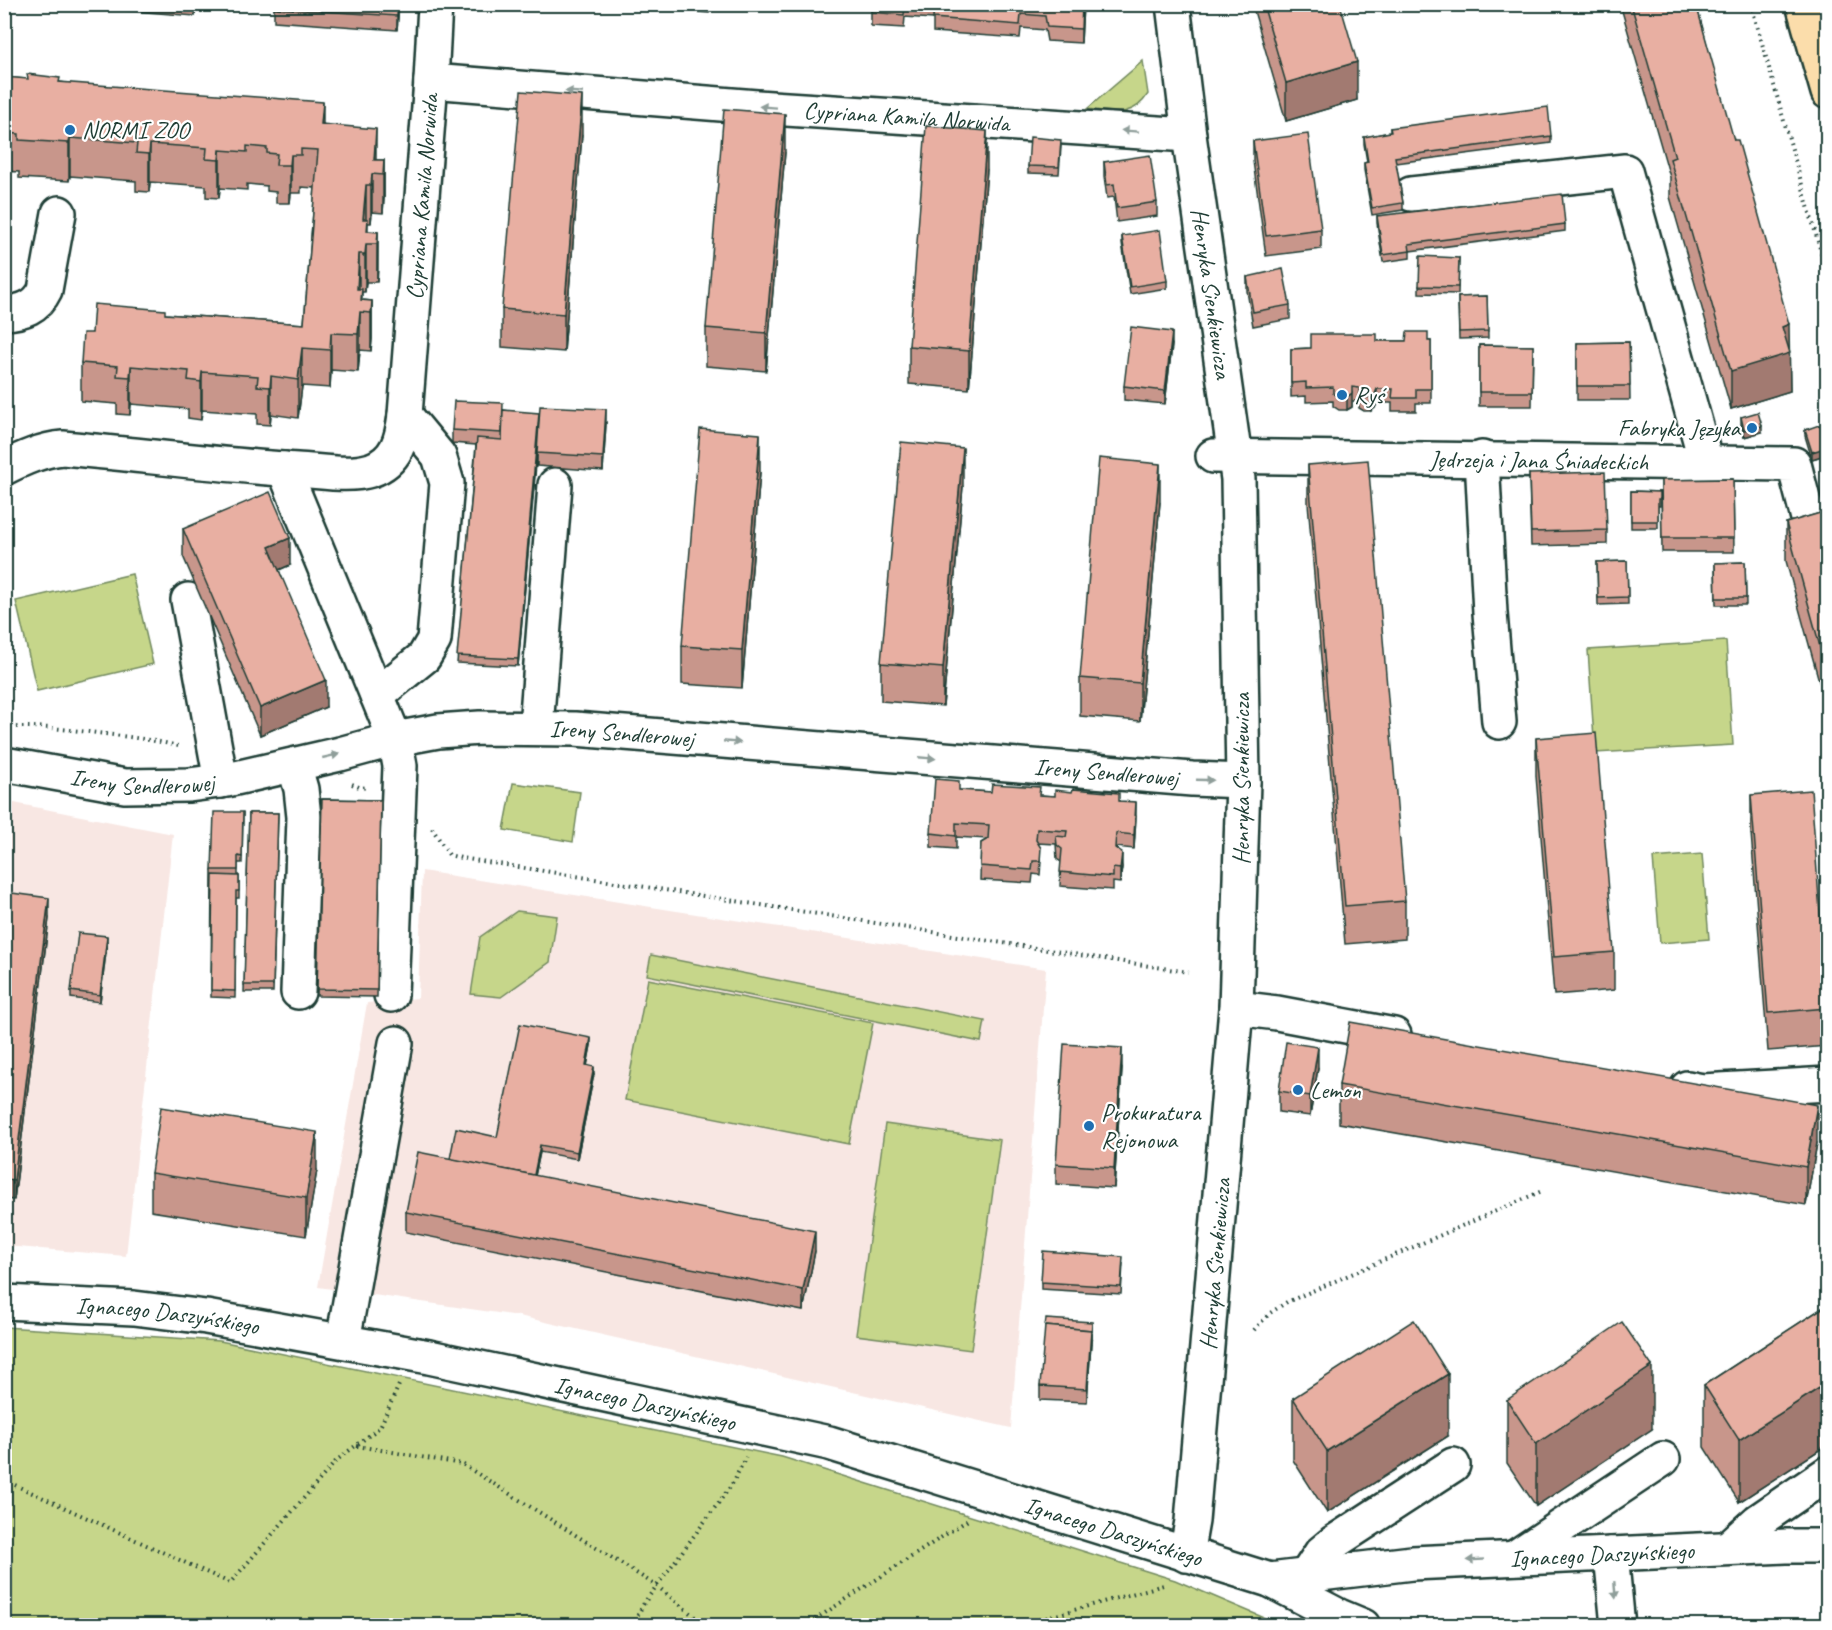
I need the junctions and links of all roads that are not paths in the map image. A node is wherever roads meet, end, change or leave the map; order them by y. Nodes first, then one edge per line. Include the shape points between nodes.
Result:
1 (435, 4) edge
2 (1173, 4) edge
3 (1803, 4) edge
4 (430, 81) junction
5 (1827, 92) edge
6 (1189, 135) junction
7 (1411, 194) dead end
8 (59, 213) dead end
9 (4, 313) edge
10 (405, 415) junction
11 (1224, 456) junction
12 (1482, 458) junction
13 (1706, 462) junction
14 (4, 468) edge
15 (284, 469) junction
16 (555, 485) dead end
17 (1811, 530) edge
18 (188, 600) dead end
19 (377, 695) junction
20 (1499, 722) dead end
21 (536, 728) junction
22 (395, 739) junction
23 (4, 764) edge
24 (294, 765) junction
25 (219, 769) junction
26 (1243, 781) junction
27 (298, 992) dead end
28 (391, 995) dead end
29 (1236, 1008) junction
30 (1419, 1039) edge
31 (396, 1043) dead end
32 (1655, 1083) edge
33 (1827, 1084) edge
34 (4, 1302) edge
35 (343, 1341) junction
36 (1663, 1459) dead end
37 (1454, 1465) dead end
38 (1827, 1473) edge
39 (1827, 1546) edge
40 (1728, 1548) junction
41 (1611, 1554) junction
42 (1186, 1555) junction
43 (1514, 1558) junction
44 (1306, 1576) junction
45 (1270, 1580) junction
46 (1363, 1626) edge
47 (1618, 1626) edge

1 - 4 street
2 - 6 street, Henryka Sienkiewicza
3 - 5 main road
6 -> 4 street, Cypriana Kamila Norwida
4 - 10 street, Cypriana Kamila Norwida
6 - 11 street, Henryka Sienkiewicza
7 - 13 street via 1625,171
8 - 9 street via 40,300 30,308
10 - 15 street, Cypriana Kamila Norwida via 398,447 390,458 371,470 353,473
10 - 19 street via 439,456 447,483 434,640 424,657
11 - 12 street, Jędrzeja i Jana Śniadeckich
11 - 26 street, Henryka Sienkiewicza via 1238,479
12 - 13 street, Jędrzeja i Jana Śniadeckich
12 - 20 street
13 - 17 street, Jędrzeja i Jana Śniadeckich via 1794,464
14 - 15 street, Cypriana Kamila Norwida via 31,455 63,448
15 - 19 street
16 - 21 street
18 - 25 street
19 - 22 street
21 - 22 street, Ireny Sendlerowej via 459,729
21 -> 26 street, Ireny Sendlerowej
24 -> 22 street, Ireny Sendlerowej
22 - 28 street via 400,788
23 - 25 street, Ireny Sendlerowej via 125,786 189,785
24 - 25 street, Ireny Sendlerowej
24 - 27 street via 304,817
26 - 29 street, Henryka Sienkiewicza
29 - 30 street
29 - 42 street, Henryka Sienkiewicza
31 - 35 street
32 - 33 street via 1702,1091
34 - 35 street, Ignacego Daszyńskiego via 134,1308
35 - 42 street, Ignacego Daszyńskiego via 829,1443
36 - 43 street
37 - 44 street via 1333,1543
38 - 40 street via 1758,1521
39 - 40 street, Ignacego Daszyńskiego
40 - 41 street, Ignacego Daszyńskiego
41 - 43 street, Ignacego Daszyńskiego
41 -> 47 street
42 - 45 street, Ignacego Daszyńskiego
43 -> 44 street, Ignacego Daszyńskiego via 1412,1563
44 - 45 street, Ignacego Daszyńskiego
45 - 46 street, Ignacego Daszyńskiego

